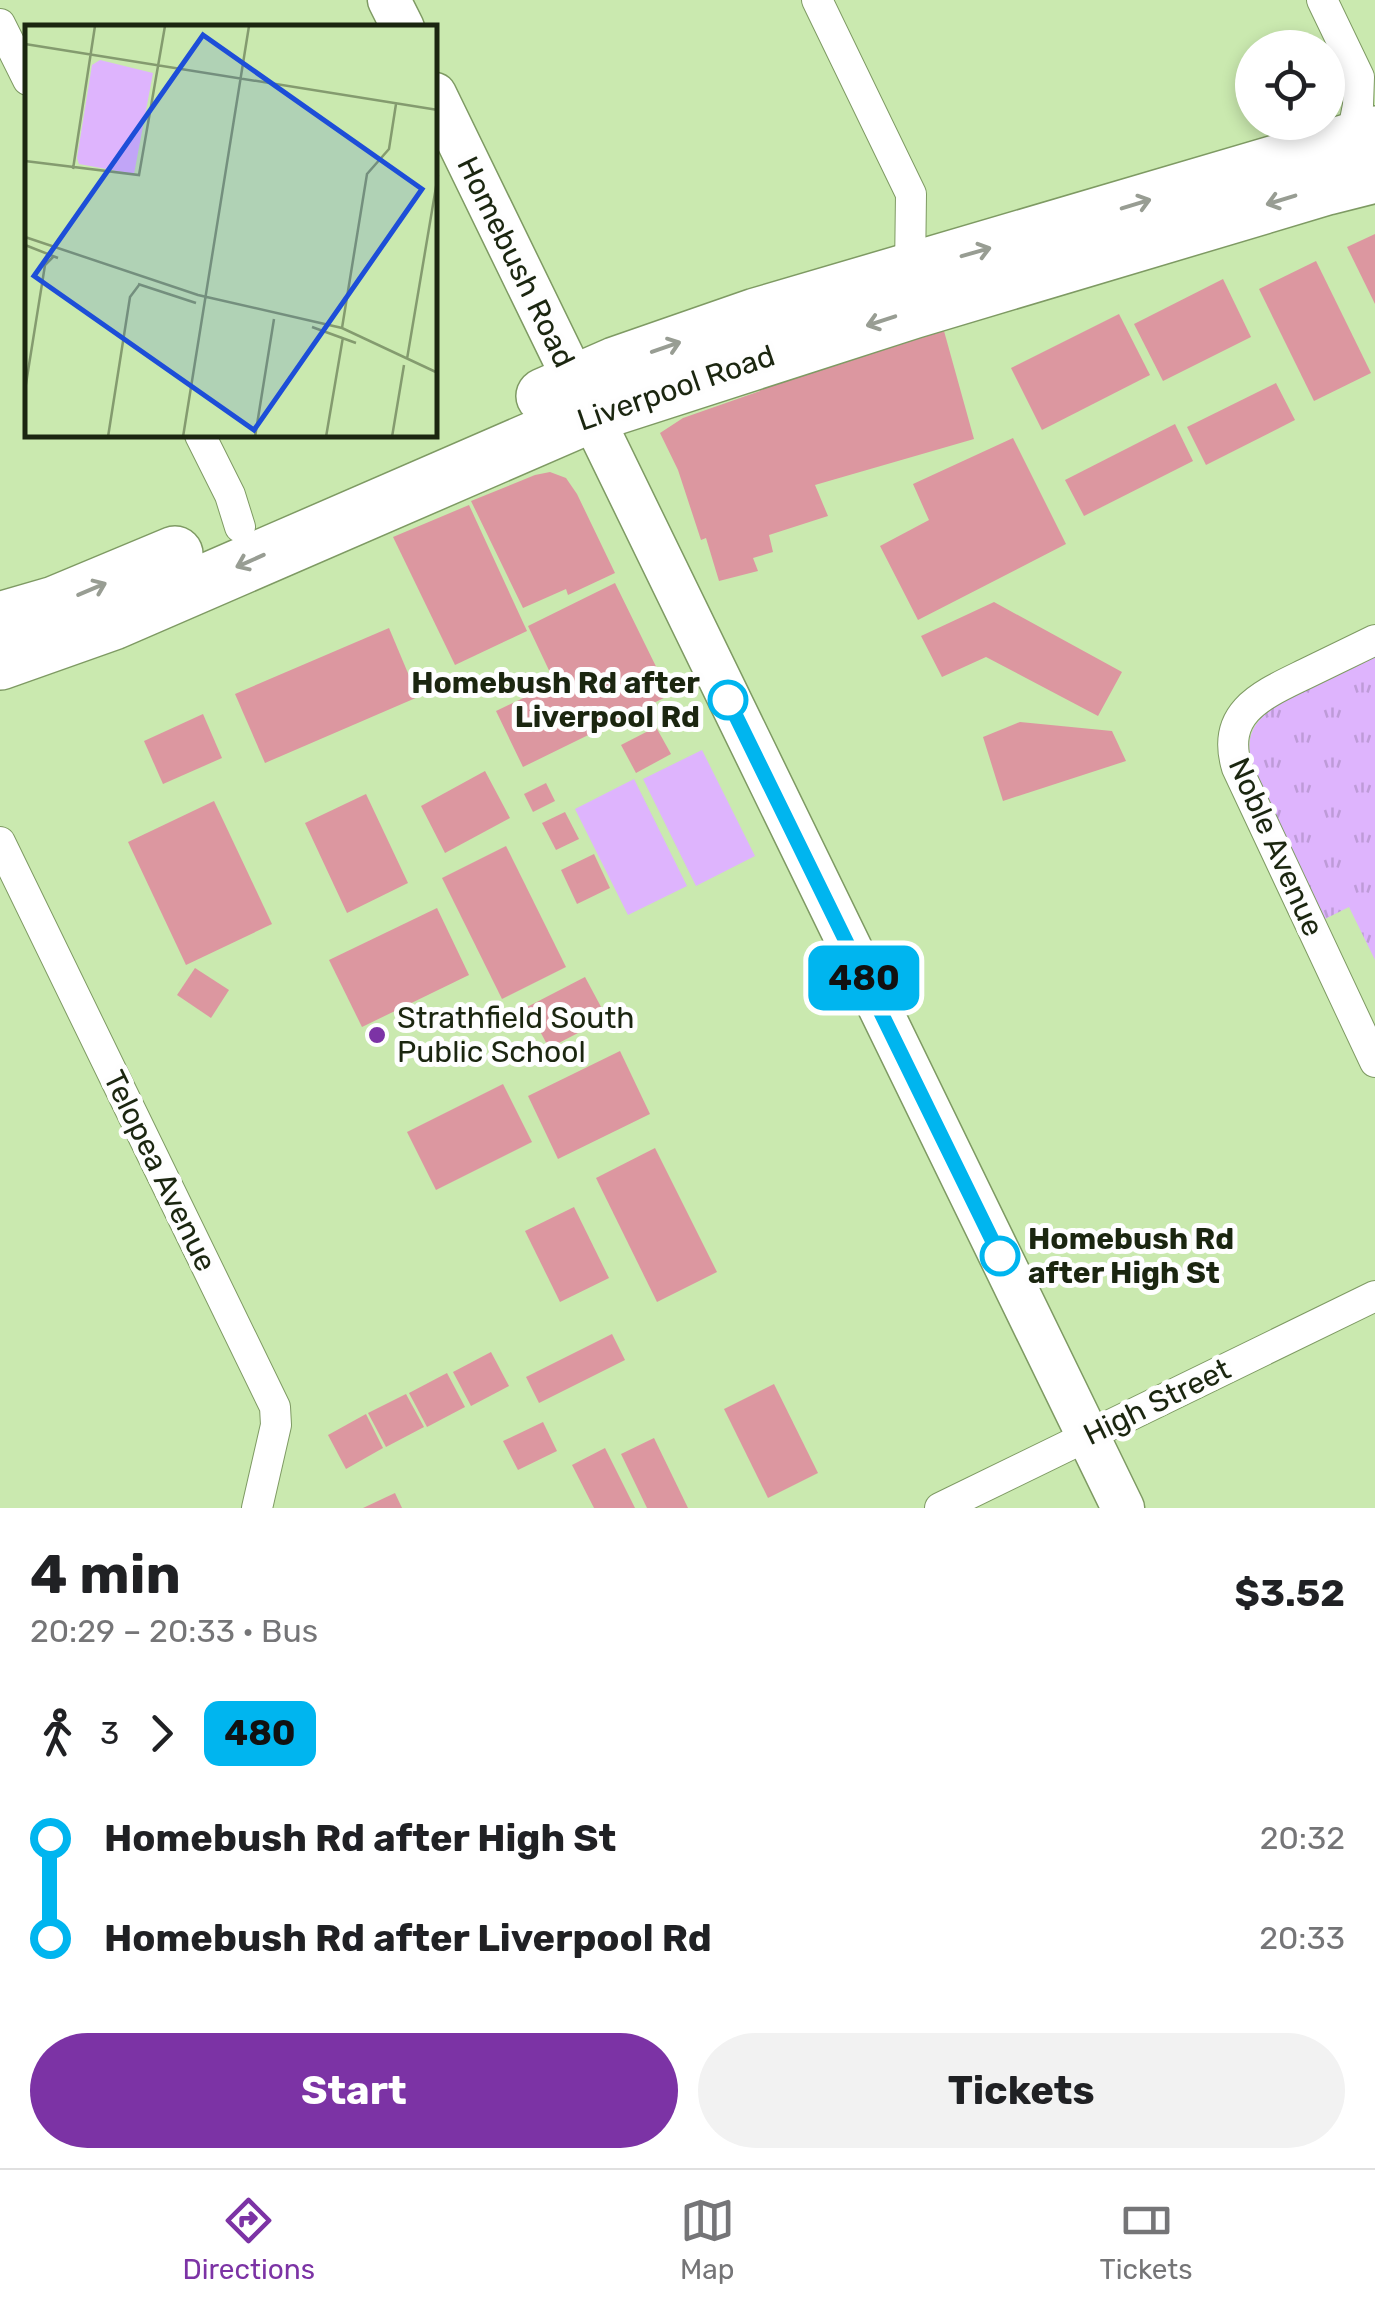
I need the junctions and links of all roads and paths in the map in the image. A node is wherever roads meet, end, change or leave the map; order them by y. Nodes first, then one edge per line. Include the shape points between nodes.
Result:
1 (389, 0) edge
2 (817, 0) edge
3 (1322, 0) edge
4 (0, 24) edge
5 (402, 25) edge
6 (25, 74) edge
7 (438, 100) edge
8 (1367, 150) edge
9 (910, 270) junction
10 (582, 398) junction
11 (202, 438) edge
12 (240, 527) junction
13 (0, 620) edge
14 (1375, 640) edge
15 (0, 662) edge
16 (0, 842) edge
17 (1375, 1062) edge
18 (1375, 1296) edge
19 (1087, 1436) junction
20 (257, 1508) edge
21 (940, 1508) edge
22 (1123, 1508) edge

1 - 5 main road
2 - 9 street via 912,194
3 - 8 street via 1358,77
4 - 6 street
7 - 10 main road, Homebush Road
9 -> 8 highway, Liverpool Road
8 -> 10 highway, Liverpool Road via 1327,186 912,311
10 -> 9 highway, Liverpool Road via 756,316
10 - 12 highway, Liverpool Road
10 -> 15 highway, Liverpool Road via 113,622
10 - 19 main road, Homebush Road
11 - 12 street
13 -> 12 highway, Liverpool Road
14 - 17 street, Noble Avenue via 1257,698 1233,732 1231,750
16 - 20 street, Telopea Avenue via 274,1406 276,1425
18 - 19 street, High Street
19 - 21 street, High Street
19 - 22 main road, Homebush Road

